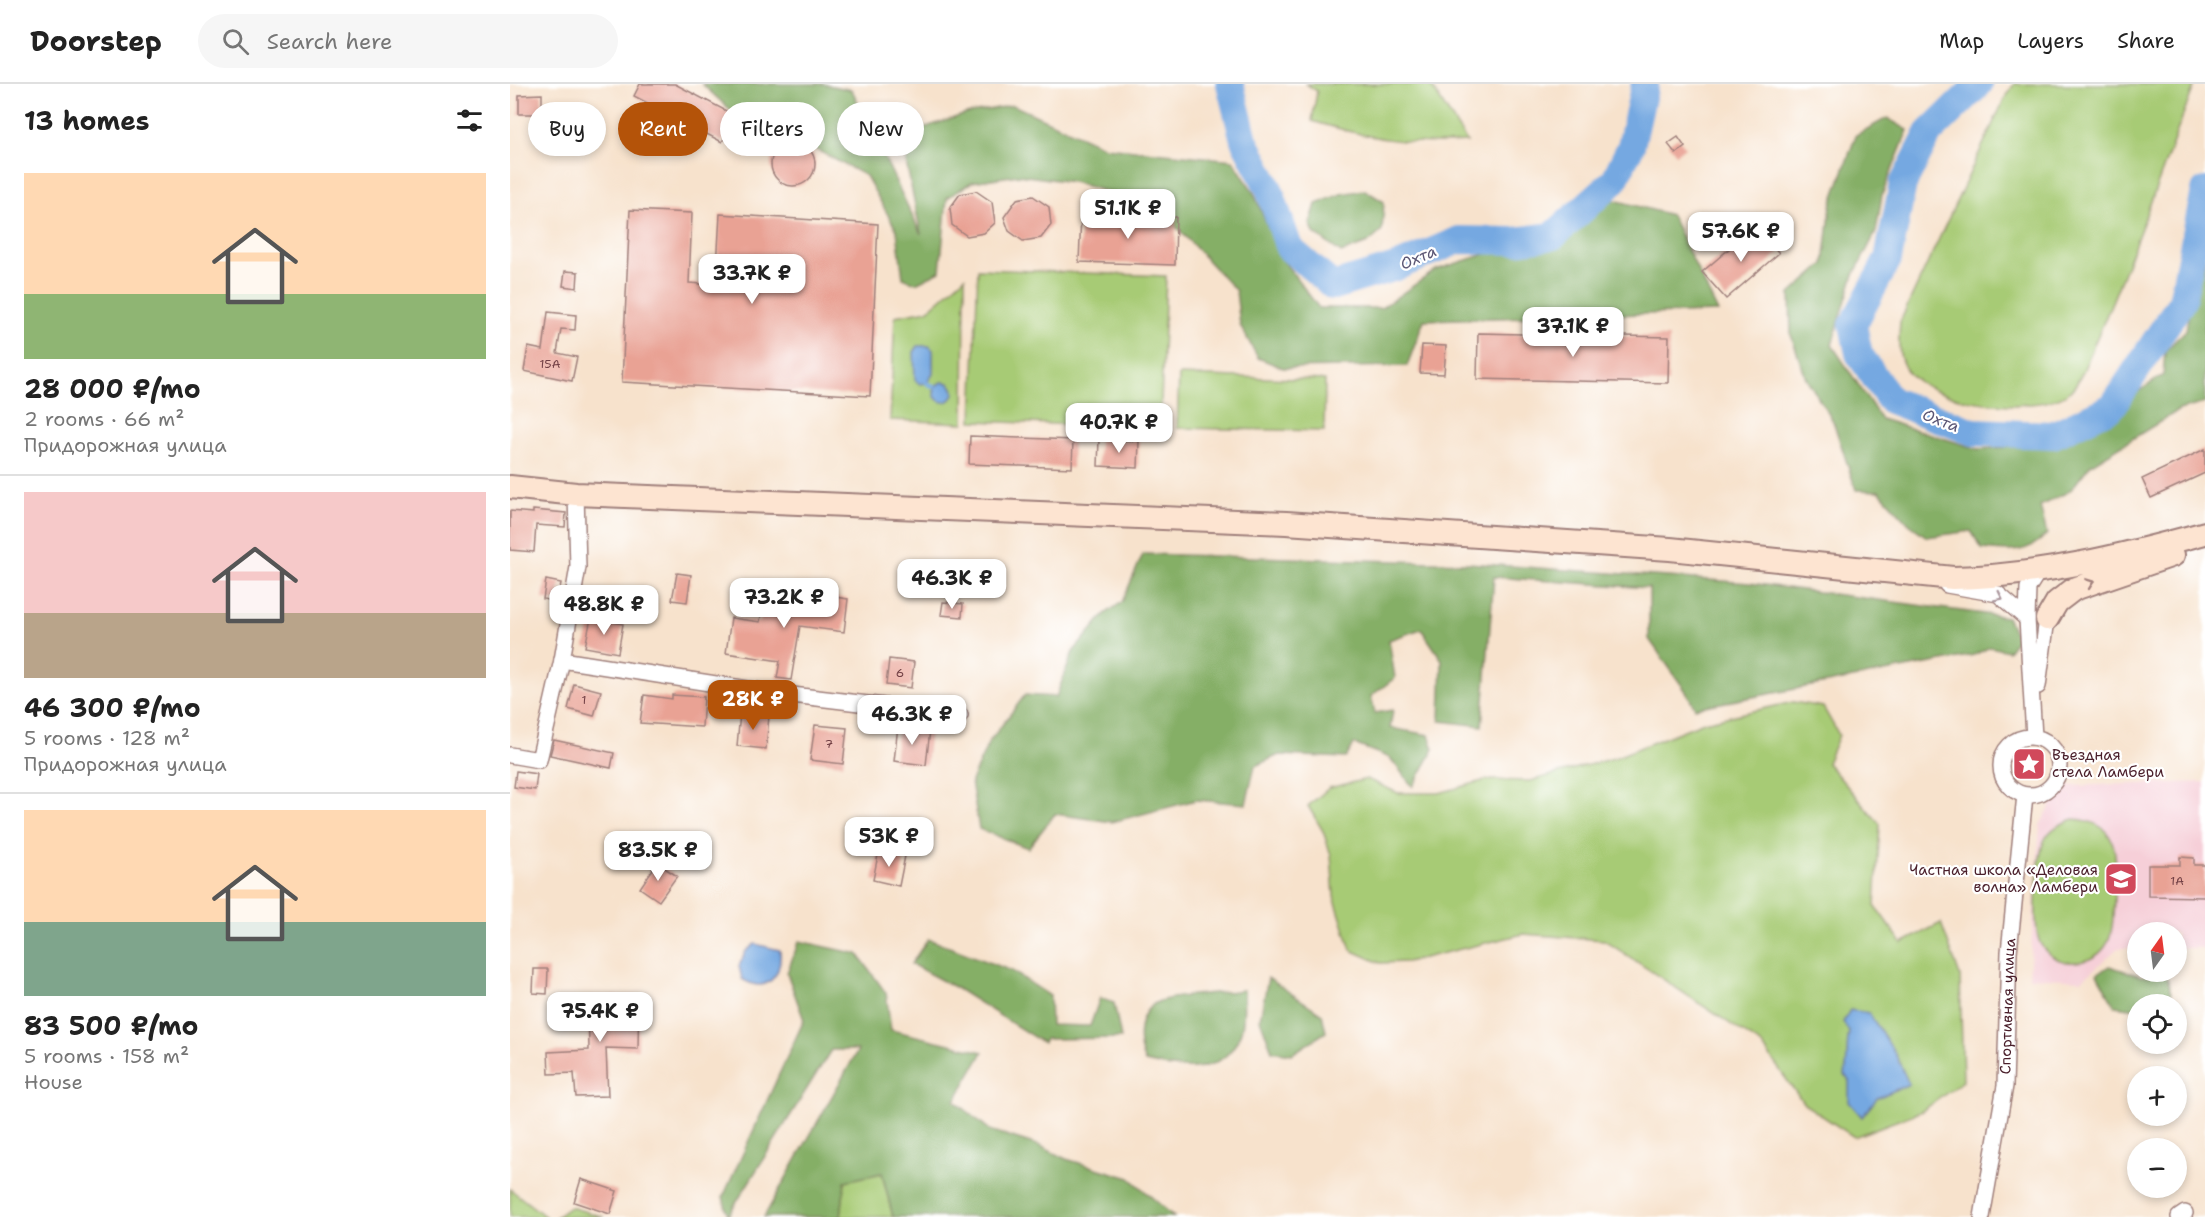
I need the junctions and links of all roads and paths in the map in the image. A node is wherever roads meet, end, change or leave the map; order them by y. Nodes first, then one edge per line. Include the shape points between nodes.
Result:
1 (510, 487) edge
2 (576, 494) junction
3 (2205, 533) edge
4 (2038, 572) junction
5 (1925, 575) junction
6 (2037, 619) junction
7 (562, 660) junction
8 (960, 716) dead end
9 (2034, 737) junction
10 (510, 755) edge
11 (2025, 795) junction
12 (1982, 1217) edge

1 - 2 main road
2 - 5 main road via 1286,523 1670,549
2 - 7 street via 578,567
3 - 4 main road via 2100,561
6 -> 3 main road via 2074,589 2170,557
4 - 5 main road via 1998,577
4 - 6 main road via 2050,588
5 -> 6 street via 1950,586 1998,594
6 - 9 street
7 - 8 street via 767,692
7 - 10 street via 539,760
9 - 11 street via 2022,738 2009,746 2001,760 2002,776 2011,789
9 - 11 street via 2051,746 2059,760 2060,774 2040,794
11 - 12 street, Спортивная улица via 2009,952 2005,1086

